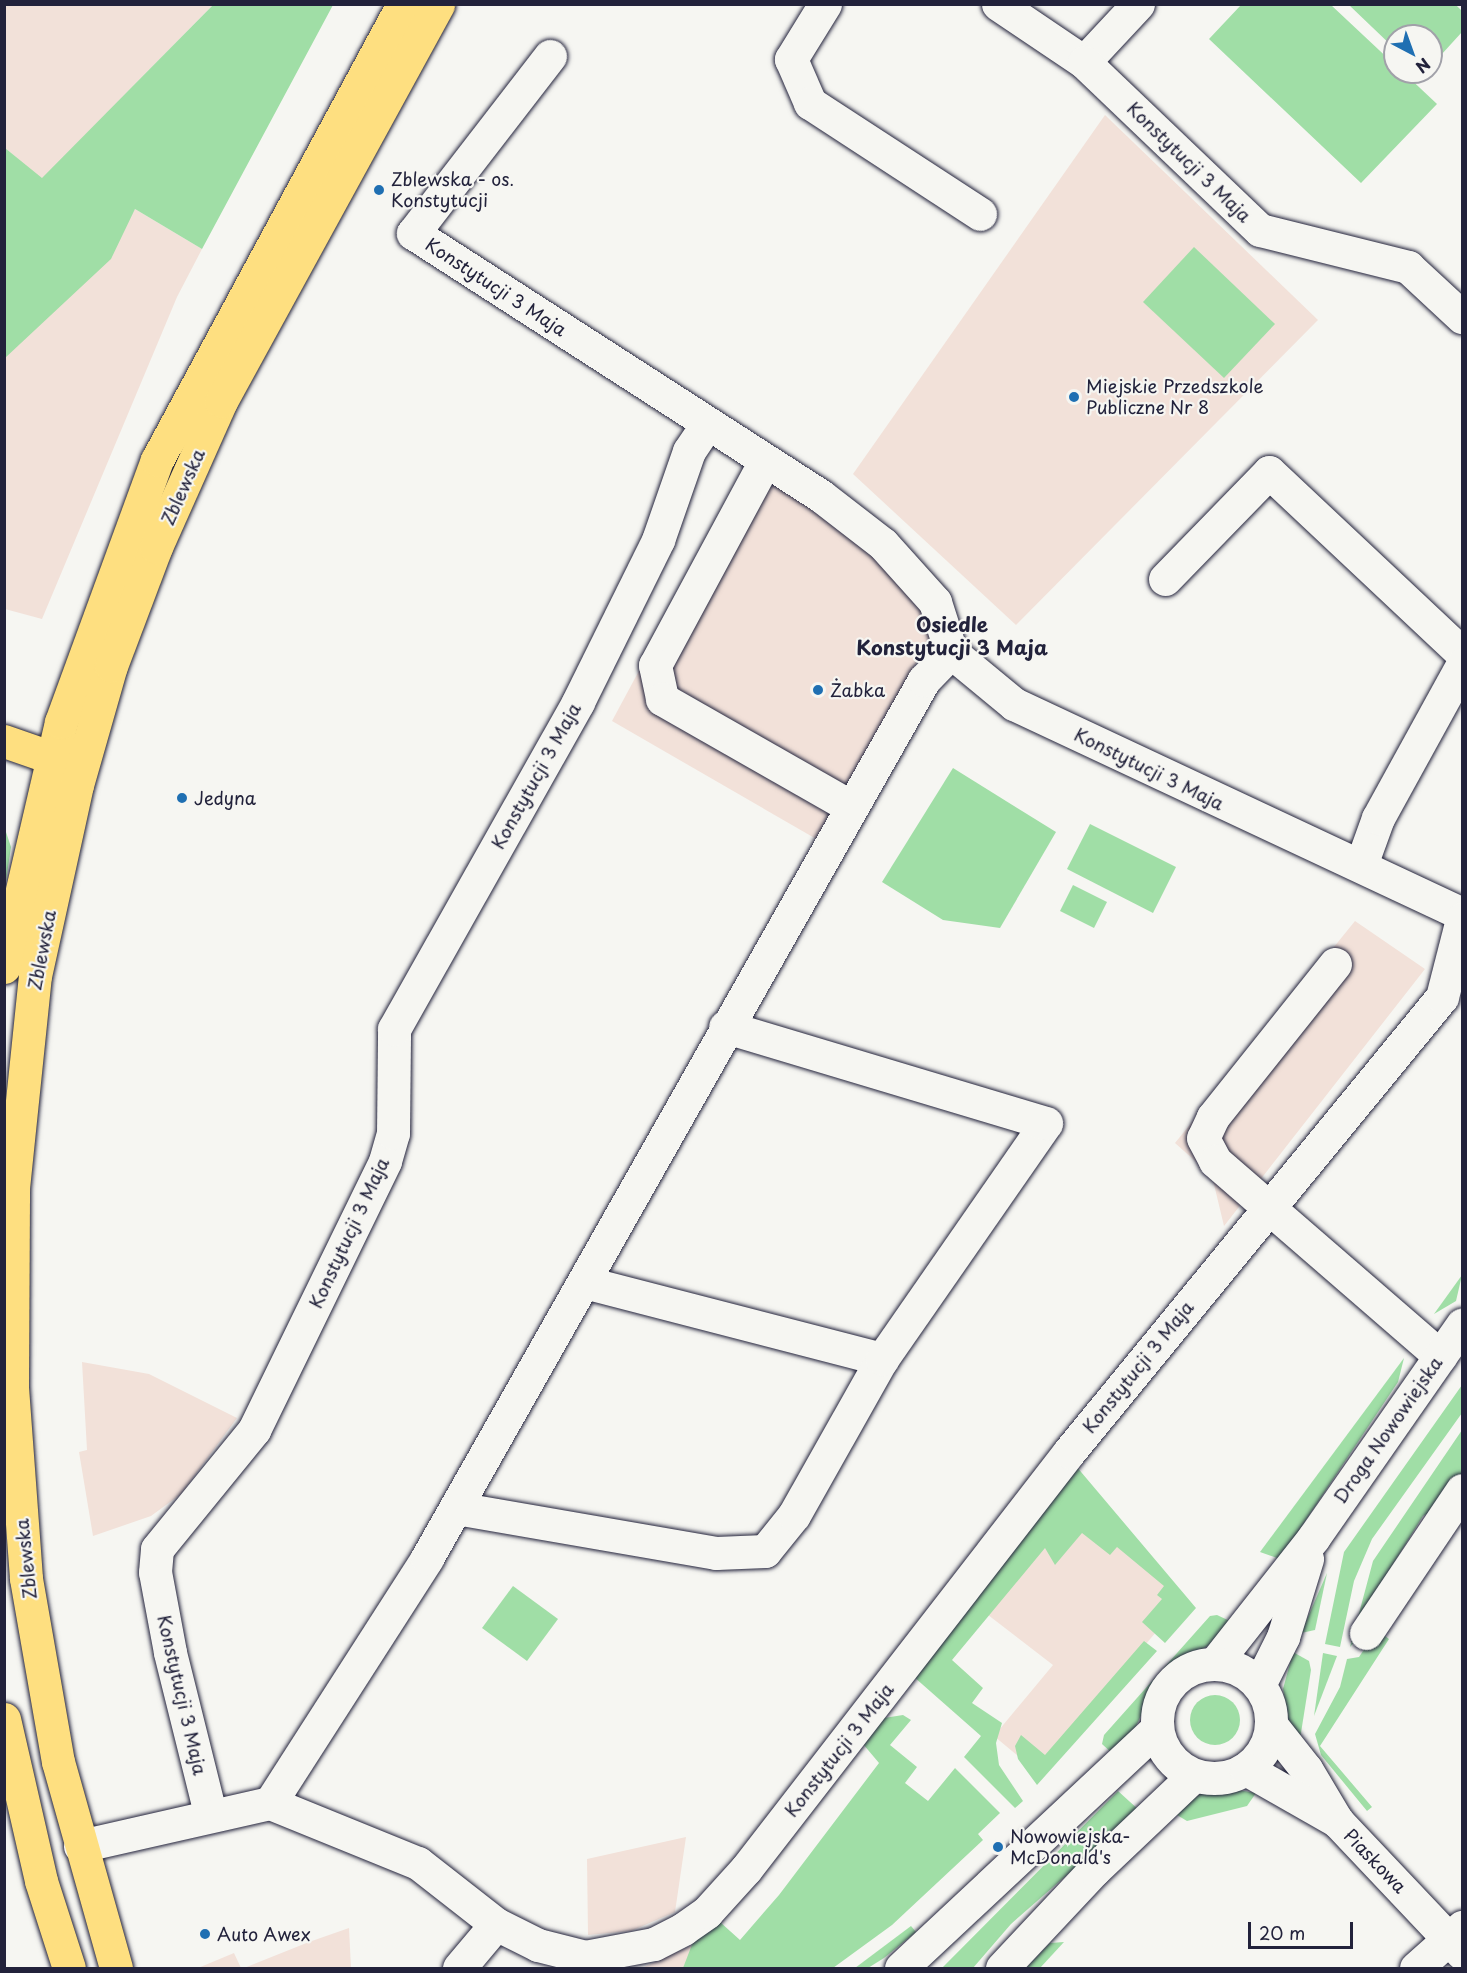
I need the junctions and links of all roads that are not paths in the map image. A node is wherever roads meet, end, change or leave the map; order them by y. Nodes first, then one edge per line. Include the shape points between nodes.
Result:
1 (403, 4) edge
2 (438, 4) edge
3 (825, 4) edge
4 (998, 4) edge
5 (1138, 4) edge
6 (550, 56) dead end
7 (1084, 62) junction
8 (980, 214) dead end
9 (1462, 317) edge
10 (706, 426) junction
11 (765, 461) junction
12 (1165, 579) dead end
13 (951, 652) junction
14 (1462, 653) edge
15 (1462, 666) edge
16 (4, 741) edge
17 (67, 763) junction
18 (851, 807) junction
19 (1360, 865) junction
20 (1462, 914) edge
21 (1462, 919) edge
22 (1335, 964) dead end
23 (4, 967) edge
24 (725, 1027) junction
25 (1270, 1204) junction
26 (584, 1282) junction
27 (1462, 1325) edge
28 (1440, 1356) junction
29 (882, 1359) junction
30 (1462, 1490) edge
31 (456, 1508) junction
32 (1314, 1537) junction
33 (1366, 1633) dead end
34 (1215, 1664) junction
35 (1259, 1685) junction
36 (4, 1719) edge
37 (1272, 1726) junction
38 (1156, 1729) junction
39 (1246, 1770) junction
40 (1194, 1775) junction
41 (270, 1803) junction
42 (210, 1812) junction
43 (1336, 1821) junction
44 (80, 1846) junction
45 (496, 1924) junction
46 (1458, 1940) edge
47 (69, 1968) edge
48 (116, 1968) edge
49 (459, 1968) edge
50 (901, 1968) edge
51 (1002, 1968) edge
52 (1416, 1968) edge

1 - 17 main road, Zblewska via 157,460 94,621
2 - 17 main road, Zblewska via 221,401
3 - 8 street via 791,59 810,103
4 - 7 street, Konstytucji 3 Maja
5 - 7 street
6 - 10 street, Konstytucji 3 Maja via 413,232
7 - 9 street, Konstytucji 3 Maja via 1260,230 1408,267
10 - 11 street, Konstytucji 3 Maja
10 - 42 street, Konstytucji 3 Maja via 689,451 658,540 578,702 394,1029 393,1134 385,1161 254,1430 157,1549 155,1572 170,1652
11 - 13 street, Konstytucji 3 Maja via 883,544 935,602
11 - 18 street via 655,665 662,699
12 - 14 street via 1269,472
13 - 18 street via 924,680
13 - 19 street, Konstytucji 3 Maja via 1014,704 1312,848
15 - 19 street via 1378,818
16 - 17 main road
17 - 23 main road, Zblewska
17 - 44 main road, Zblewska via 22,1075 11,1319 26,1578 58,1762
18 - 24 street
19 - 20 street, Konstytucji 3 Maja
21 - 25 street, Konstytucji 3 Maja via 1442,997
22 - 25 street via 1213,1117 1203,1138 1215,1161
24 - 26 street
24 - 29 street via 1046,1123
25 - 28 street
25 - 45 street, Konstytucji 3 Maja via 707,1912 654,1944 585,1957 538,1945
26 - 29 street
26 - 31 street
27 - 28 street, Droga Nowowiejska
28 - 32 street, Droga Nowowiejska
29 - 31 street via 794,1515 765,1551 716,1553
30 - 33 street
31 - 41 street
32 - 34 street, Droga Nowowiejska
32 - 35 street, Droga Nowowiejska via 1283,1637
34 - 35 street via 1240,1670
34 - 38 street via 1178,1676 1165,1690
35 - 37 street
36 - 47 main road via 41,1881
37 - 39 street via 1264,1751
37 - 43 street, Piaskowa via 1306,1769
38 - 40 street via 1176,1765
38 - 50 street
39 - 40 street via 1221,1779
39 - 43 street, Piaskowa
40 - 51 street via 1094,1870
41 - 42 street
41 - 45 street, Konstytucji 3 Maja via 418,1863
42 - 44 street
43 - 46 street, Piaskowa
44 - 48 main road, Zblewska
45 - 49 street
46 - 52 street

